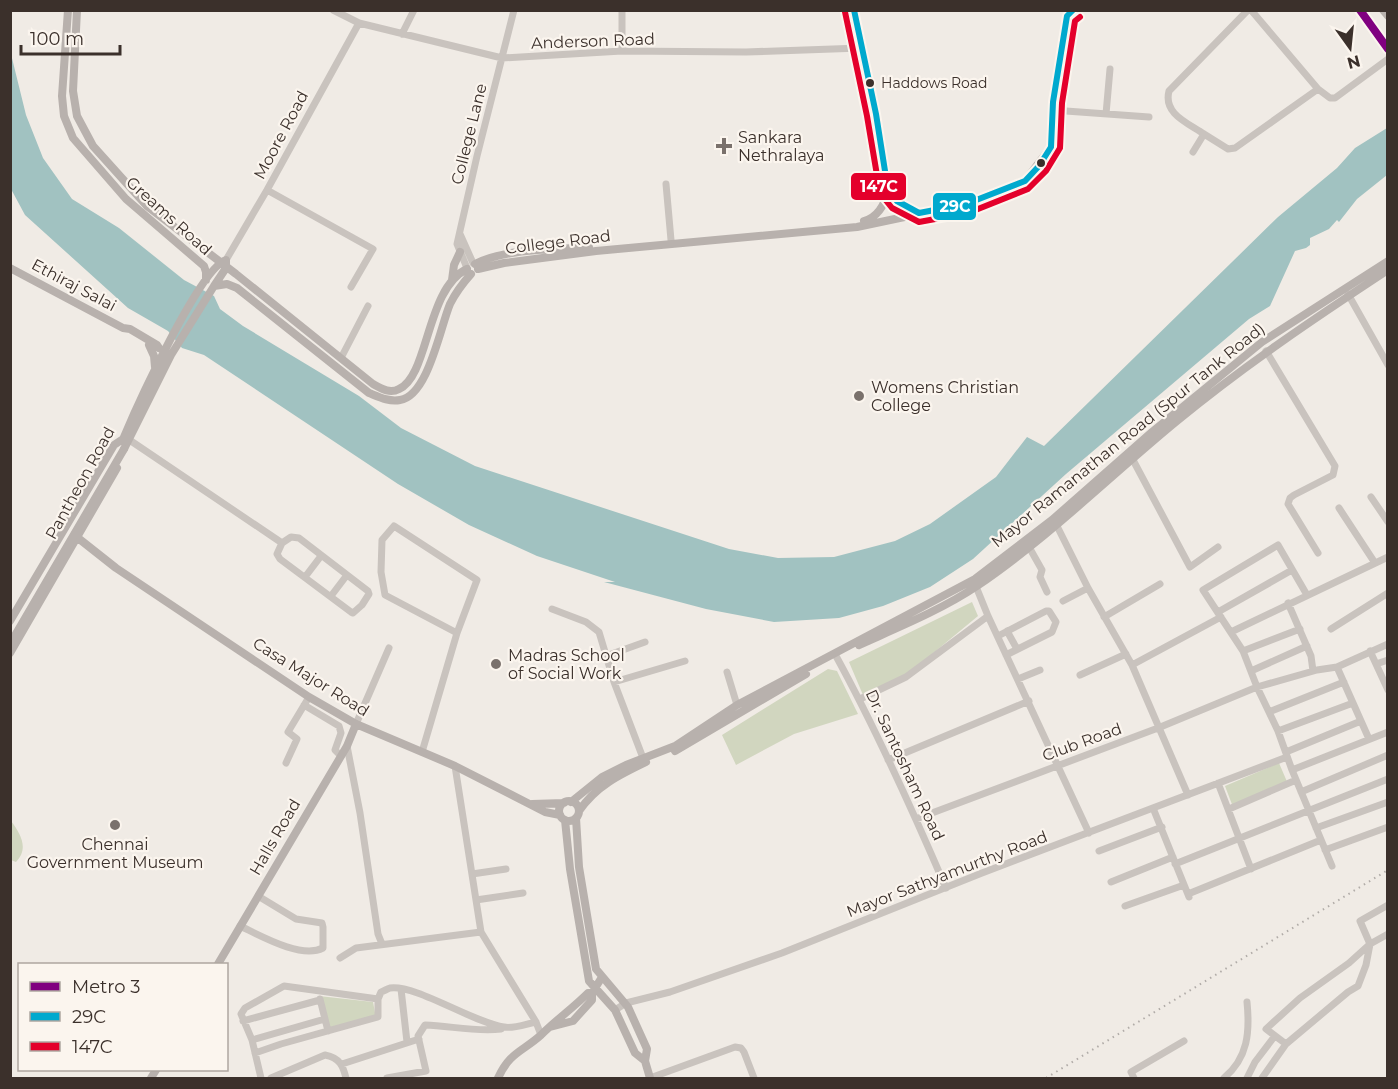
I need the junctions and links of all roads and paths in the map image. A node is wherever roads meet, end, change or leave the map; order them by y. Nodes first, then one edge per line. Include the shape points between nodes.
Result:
1 (68, 10) edge
2 (77, 10) edge
3 (333, 10) edge
4 (414, 10) edge
5 (514, 10) edge
6 (622, 10) edge
7 (854, 10) edge
8 (1074, 10) edge
9 (1249, 10) edge
10 (1383, 10) edge
11 (1388, 16) edge
12 (359, 23) junction
13 (402, 34) junction
14 (861, 48) junction
15 (622, 51) junction
16 (502, 58) junction
17 (1388, 59) edge
18 (1110, 69) dead end
19 (1318, 88) junction
20 (1052, 110) junction
21 (1106, 114) junction
22 (1149, 117) dead end
23 (1204, 134) junction
24 (1193, 152) dead end
25 (666, 184) dead end
26 (267, 190) junction
27 (888, 190) junction
28 (919, 213) junction
29 (460, 234) junction
30 (671, 240) junction
31 (460, 252) junction
32 (1388, 261) edge
33 (223, 263) junction
34 (10, 268) edge
35 (472, 268) junction
36 (1386, 273) edge
37 (453, 280) junction
38 (210, 287) junction
39 (351, 287) dead end
40 (1347, 292) junction
41 (368, 306) dead end
42 (123, 328) junction
43 (149, 345) junction
44 (167, 349) junction
45 (1266, 351) junction
46 (341, 358) junction
47 (1388, 365) edge
48 (155, 367) junction
49 (124, 443) junction
50 (1133, 460) junction
51 (1371, 497) dead end
52 (1339, 508) dead end
53 (1388, 522) edge
54 (1054, 523) junction
55 (78, 538) junction
56 (282, 543) junction
57 (1029, 547) junction
58 (1218, 547) dead end
59 (1318, 553) dead end
60 (321, 556) junction
61 (1388, 557) edge
62 (1375, 563) junction
63 (1292, 570) junction
64 (347, 575) junction
65 (305, 577) junction
66 (975, 583) junction
67 (1160, 584) dead end
68 (31, 587) junction
69 (1088, 588) junction
70 (1047, 592) dead end
71 (1388, 593) edge
72 (44, 595) junction
73 (1307, 595) junction
74 (331, 596) junction
75 (1064, 601) dead end
76 (1288, 603) junction
77 (552, 609) dead end
78 (1219, 614) junction
79 (988, 616) junction
80 (1104, 617) junction
81 (11, 618) edge
82 (1300, 629) junction
83 (1331, 629) dead end
84 (1007, 631) junction
85 (19, 632) edge
86 (1231, 632) junction
87 (457, 633) junction
88 (998, 636) junction
89 (645, 642) dead end
90 (10, 644) edge
91 (1388, 644) edge
92 (1307, 646) junction
93 (389, 648) dead end
94 (1017, 649) junction
95 (1243, 651) junction
96 (1370, 651) junction
97 (10, 653) edge
98 (1126, 654) junction
99 (1006, 655) junction
100 (606, 656) junction
101 (836, 656) junction
102 (1388, 660) edge
103 (685, 661) dead end
104 (1376, 664) junction
105 (1132, 665) junction
106 (1337, 667) junction
107 (1040, 670) dead end
108 (1251, 671) junction
109 (1313, 671) junction
110 (727, 672) dead end
111 (1080, 675) dead end
112 (1018, 679) junction
113 (614, 682) junction
114 (1344, 682) junction
115 (1387, 686) edge
116 (1257, 687) junction
117 (860, 699) junction
118 (307, 701) junction
119 (1029, 702) junction
120 (1353, 703) junction
121 (737, 705) junction
122 (1269, 712) junction
123 (343, 717) junction
124 (1361, 721) junction
125 (359, 726) junction
126 (1158, 728) junction
127 (1278, 731) junction
128 (1388, 732) edge
129 (1369, 739) junction
130 (348, 744) junction
131 (422, 752) junction
132 (1287, 754) junction
133 (1388, 755) edge
134 (340, 756) junction
135 (643, 758) junction
136 (888, 760) junction
137 (286, 763) dead end
138 (1058, 764) junction
139 (455, 766) junction
140 (1292, 770) junction
141 (1388, 779) edge
142 (1296, 780) junction
143 (1218, 783) junction
144 (1301, 792) junction
145 (1188, 795) junction
146 (1388, 801) edge
147 (567, 802) junction
148 (531, 804) junction
149 (1153, 808) junction
150 (1229, 809) junction
151 (1309, 812) junction
152 (577, 815) junction
153 (562, 818) junction
154 (916, 819) junction
155 (1162, 827) junction
156 (1388, 827) edge
157 (1316, 828) junction
158 (1089, 833) junction
159 (1240, 838) junction
160 (1321, 840) junction
161 (1325, 850) junction
162 (1099, 851) dead end
163 (1174, 861) junction
164 (1332, 866) dead end
165 (506, 869) dead end
166 (1251, 869) junction
167 (472, 874) junction
168 (1111, 882) dead end
169 (1184, 885) junction
170 (946, 888) junction
171 (523, 892) dead end
172 (258, 896) junction
173 (476, 900) junction
174 (1388, 905) edge
175 (1125, 906) dead end
176 (240, 926) junction
177 (481, 932) junction
178 (1388, 934) edge
179 (382, 944) junction
180 (1370, 944) junction
181 (340, 958) dead end
182 (219, 963) edge
183 (602, 977) junction
184 (401, 989) junction
185 (317, 990) junction
186 (593, 990) junction
187 (378, 999) junction
188 (320, 1000) junction
189 (1247, 1002) dead end
190 (626, 1004) junction
191 (615, 1010) junction
192 (325, 1019) junction
193 (243, 1021) junction
194 (536, 1022) junction
195 (507, 1028) junction
196 (328, 1031) junction
197 (544, 1031) junction
198 (1274, 1037) junction
199 (252, 1040) junction
200 (419, 1040) junction
201 (1184, 1041) dead end
202 (407, 1042) junction
203 (1286, 1044) junction
204 (255, 1053) junction
205 (645, 1061) junction
206 (342, 1064) junction
207 (261, 1078) edge
208 (271, 1078) edge
209 (346, 1078) edge
210 (387, 1078) edge
211 (498, 1078) edge
212 (650, 1078) edge
213 (754, 1078) edge
214 (1134, 1078) edge
215 (1224, 1078) edge
216 (1246, 1078) edge
217 (1262, 1078) edge

1 - 38 main road, Greams Road via 62,96 64,116 73,138 126,199 204,266
2 - 33 main road, Greams Road via 73,91 77,116 93,146 147,206
3 - 12 street, Anderson Road
4 - 13 street
5 - 16 street, College Lane
6 - 15 street
7 - 14 main road
8 - 20 main road, College Road via 1067,16
9 - 19 street
9 - 23 street via 1169,91 1168,107 1172,112
10 - 11 main road
12 - 13 street, Anderson Road
12 - 26 street, Moore Road
13 - 16 street, Anderson Road
14 - 15 street, Anderson Road
14 - 27 main road
15 - 16 street, Anderson Road
16 - 29 street, College Lane
17 - 19 street via 1335,98
18 - 21 street
19 - 23 street via 1235,148 1227,149
20 - 21 street
20 - 28 main road, College Road via 1051,147 1025,182 966,204
21 - 22 street
23 - 24 street
25 - 30 street
26 - 33 street, Moore Road
26 - 39 street via 373,249
27 - 28 main road via 897,201
27 - 30 main road, College Road via 873,219
28 - 35 main road, College Road via 858,227
29 - 31 street, College Lane
29 - 35 street
30 - 35 main road, College Road via 513,253 482,260
31 - 35 street
31 - 37 main road
32 - 40 main road, Mayor Ramanathan Road (Spur Tank Road)
33 - 38 main road
33 - 46 main road, College Road
34 - 42 main road, Ethiraj Salai
35 - 37 main road, College Road
35 - 38 main road via 450,305 423,380 414,393 402,400 387,400 369,393 237,288 227,284
36 - 40 main road, Mayor Ramanathan Road (Spur Tank Road)
37 - 46 main road, College Road via 439,303 414,375 406,385 387,391
38 - 44 main road
38 - 44 main road via 201,288
40 - 45 main road, Mayor Ramanathan Road (Spur Tank Road)
40 - 47 street
40 - 54 main road, Mayor Ramanathan Road (Spur Tank Road) via 1262,342 1152,432
41 - 46 street
42 - 43 main road, Ethiraj Salai
42 - 44 main road, Ethiraj Salai
43 - 44 main road, Ethiraj Salai
43 - 48 main road
44 - 48 main road, Pantheon Road
44 - 49 main road
45 - 50 main road, Mayor Ramanathan Road (Spur Tank Road)
45 - 59 street via 1335,466 1333,475 1294,495 1288,504
48 - 49 main road, Pantheon Road
49 - 55 main road via 129,448
49 - 56 street
49 - 68 main road via 114,445
49 - 85 main road, Pantheon Road
49 - 90 main road, bridge
50 - 54 main road, Mayor Ramanathan Road (Spur Tank Road)
50 - 58 street via 1190,567
51 - 53 street
52 - 62 street
54 - 57 main road, Mayor Ramanathan Road (Spur Tank Road)
54 - 66 main road, Mayor Ramanathan Road (Spur Tank Road)
54 - 69 street
55 - 72 main road
55 - 118 main road, Casa Major Road
56 - 60 street via 291,537 299,538
56 - 65 street via 278,557
57 - 66 main road, Mayor Ramanathan Road (Spur Tank Road)
57 - 70 street via 1042,570 1040,577
60 - 64 street
60 - 65 street
61 - 62 street
62 - 73 street
63 - 73 street
63 - 78 street
63 - 78 street via 1278,545 1203,590
64 - 74 street
64 - 74 street via 368,591 362,605 353,613
65 - 74 street
66 - 79 street
66 - 101 main road, Mayor Ramanathan Road (Spur Tank Road) via 915,620
66 - 121 main road, Mayor Ramanathan Road (Spur Tank Road)
67 - 80 street
68 - 72 main road
68 - 81 main road
69 - 75 street
69 - 80 street
71 - 83 street
72 - 85 main road
73 - 76 street
76 - 82 street
76 - 86 street
77 - 100 street via 586,622 599,632
78 - 86 street
78 - 105 street
79 - 88 street
79 - 117 street via 906,677
80 - 98 street
81 - 85 main road
82 - 92 street
82 - 95 street
84 - 88 street
84 - 94 street
84 - 94 street via 1041,613 1052,614 1056,622 1052,632
85 - 97 main road
86 - 95 street
87 - 87 street via 385,595 382,540 394,526 477,580
87 - 131 street
88 - 99 street
89 - 100 street
91 - 96 street, Club Road
92 - 108 street
92 - 109 street
93 - 125 street
94 - 99 street
95 - 108 street
96 - 104 street
96 - 106 street, Club Road
98 - 105 street
98 - 111 street
99 - 112 street
100 - 113 street
101 - 117 street, Dr. Santosham Road
101 - 152 main road, Mayor Ramanathan Road (Spur Tank Road) via 679,750 613,778 597,789
102 - 104 street
103 - 113 street
104 - 115 street
105 - 126 street
106 - 109 street, Club Road
106 - 114 street
107 - 112 street
108 - 116 street
109 - 116 street, Club Road
110 - 121 street
112 - 119 street
113 - 135 street
114 - 120 street
114 - 122 street
116 - 122 street
116 - 126 street, Club Road
117 - 136 street, Dr. Santosham Road
118 - 123 main road, Casa Major Road
118 - 134 street via 339,726 341,734 335,750
118 - 137 street via 288,732 297,739
119 - 136 street
119 - 138 street
120 - 124 street
120 - 127 street
121 - 135 main road, Mayor Ramanathan Road (Spur Tank Road) via 675,746
122 - 127 street
123 - 125 main road, Casa Major Road
123 - 130 main road
124 - 129 street
124 - 132 street, Mayor Sathyamurthy Road
125 - 130 main road, Halls Road
125 - 131 main road, Casa Major Road
126 - 138 street, Club Road
126 - 145 street
127 - 132 street
128 - 129 street
129 - 140 street
130 - 134 main road, Halls Road
130 - 179 street
131 - 139 main road, Casa Major Road
132 - 140 street
132 - 143 street, Mayor Sathyamurthy Road
133 - 144 street
134 - 172 main road, Halls Road
135 - 147 main road, Mayor Ramanathan Road (Spur Tank Road) via 602,777
136 - 154 street, Dr. Santosham Road
138 - 154 street, Club Road
138 - 158 street
139 - 148 main road, Casa Major Road
139 - 167 street
140 - 142 street
141 - 151 street
142 - 144 street
142 - 150 street
143 - 145 street, Mayor Sathyamurthy Road
143 - 150 street
144 - 151 street
145 - 149 street, Mayor Sathyamurthy Road
146 - 157 street
147 - 148 main road
147 - 152 main road via 577,806
147 - 153 main road via 560,807
148 - 153 main road, Casa Major Road
149 - 155 street
149 - 158 street, Mayor Sathyamurthy Road
150 - 159 street
151 - 157 street
151 - 159 street
152 - 153 main road via 570,821
152 - 183 main road via 579,867 596,969
153 - 186 main road
154 - 170 street, Dr. Santosham Road
155 - 162 street
155 - 163 street
156 - 161 street
157 - 160 street
158 - 170 street, Mayor Sathyamurthy Road
159 - 163 street
159 - 166 street
160 - 161 street
160 - 166 street
161 - 164 street
163 - 168 street
163 - 169 street
165 - 167 street
166 - 169 street via 1189,896
167 - 173 street
169 - 175 street
170 - 190 street, Mayor Sathyamurthy Road via 782,953
171 - 173 street
172 - 176 main road, Halls Road
172 - 176 street via 296,919 322,923 323,948 302,950 279,944
173 - 177 street
174 - 180 street via 1360,921
176 - 182 main road, Halls Road
177 - 179 street
177 - 194 street
178 - 180 street
179 - 181 street via 356,948
180 - 198 street via 1266,1029
180 - 203 street via 1358,986
183 - 186 main road
183 - 190 main road
184 - 187 street via 390,988 381,992
184 - 195 street
184 - 202 street
185 - 187 street
185 - 188 street
185 - 193 street via 278,988 242,1010
186 - 191 main road
186 - 197 main road via 592,1000 573,1021
187 - 196 street via 378,1017
188 - 192 street
188 - 193 street
189 - 215 street via 1249,1020 1244,1051 1234,1070
190 - 191 street, Mayor Sathyamurthy Road
190 - 205 main road via 646,1049
191 - 205 main road via 635,1053
192 - 196 street
192 - 199 street
193 - 199 street
194 - 195 street
194 - 197 street
195 - 200 street via 484,1031 425,1025
196 - 204 street
197 - 211 main road via 514,1054
198 - 203 street
198 - 216 street
199 - 204 street
200 - 202 street
200 - 210 street via 426,1071
201 - 214 street via 1131,1072
202 - 206 street
203 - 217 street
204 - 207 street
205 - 212 main road
206 - 208 street via 325,1055
206 - 209 street
212 - 213 street via 739,1047

